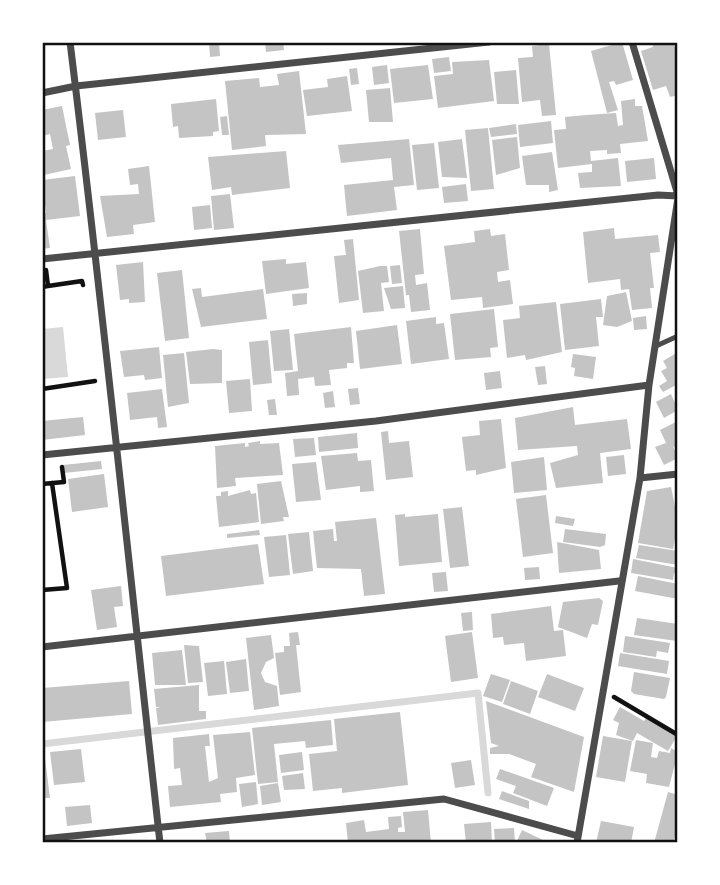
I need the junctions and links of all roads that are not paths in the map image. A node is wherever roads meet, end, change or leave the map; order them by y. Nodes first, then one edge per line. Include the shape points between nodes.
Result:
1 (70, 42) edge
2 (489, 42) edge
3 (632, 42) edge
4 (76, 86) junction
5 (42, 93) edge
6 (678, 196) edge
7 (94, 253) junction
8 (42, 259) edge
9 (678, 336) edge
10 (656, 346) junction
11 (649, 385) junction
12 (119, 446) junction
13 (42, 455) edge
14 (678, 474) edge
15 (640, 478) junction
16 (620, 581) junction
17 (136, 637) junction
18 (42, 647) edge
19 (158, 826) junction
20 (42, 839) edge
21 (578, 840) edge
22 (160, 843) edge

1 - 4 street
2 - 4 street
3 - 6 street
4 - 5 street
4 - 7 street
6 - 7 street
6 - 10 street
7 - 8 street
7 - 12 street
9 - 10 lane
10 - 11 street
11 - 12 street via 376,421
11 - 15 street
12 - 13 street
12 - 17 street
14 - 15 street
15 - 16 street
16 - 17 street
16 - 21 street
17 - 18 street
17 - 19 street
19 - 20 street
19 - 21 street via 444,799
19 - 22 street

